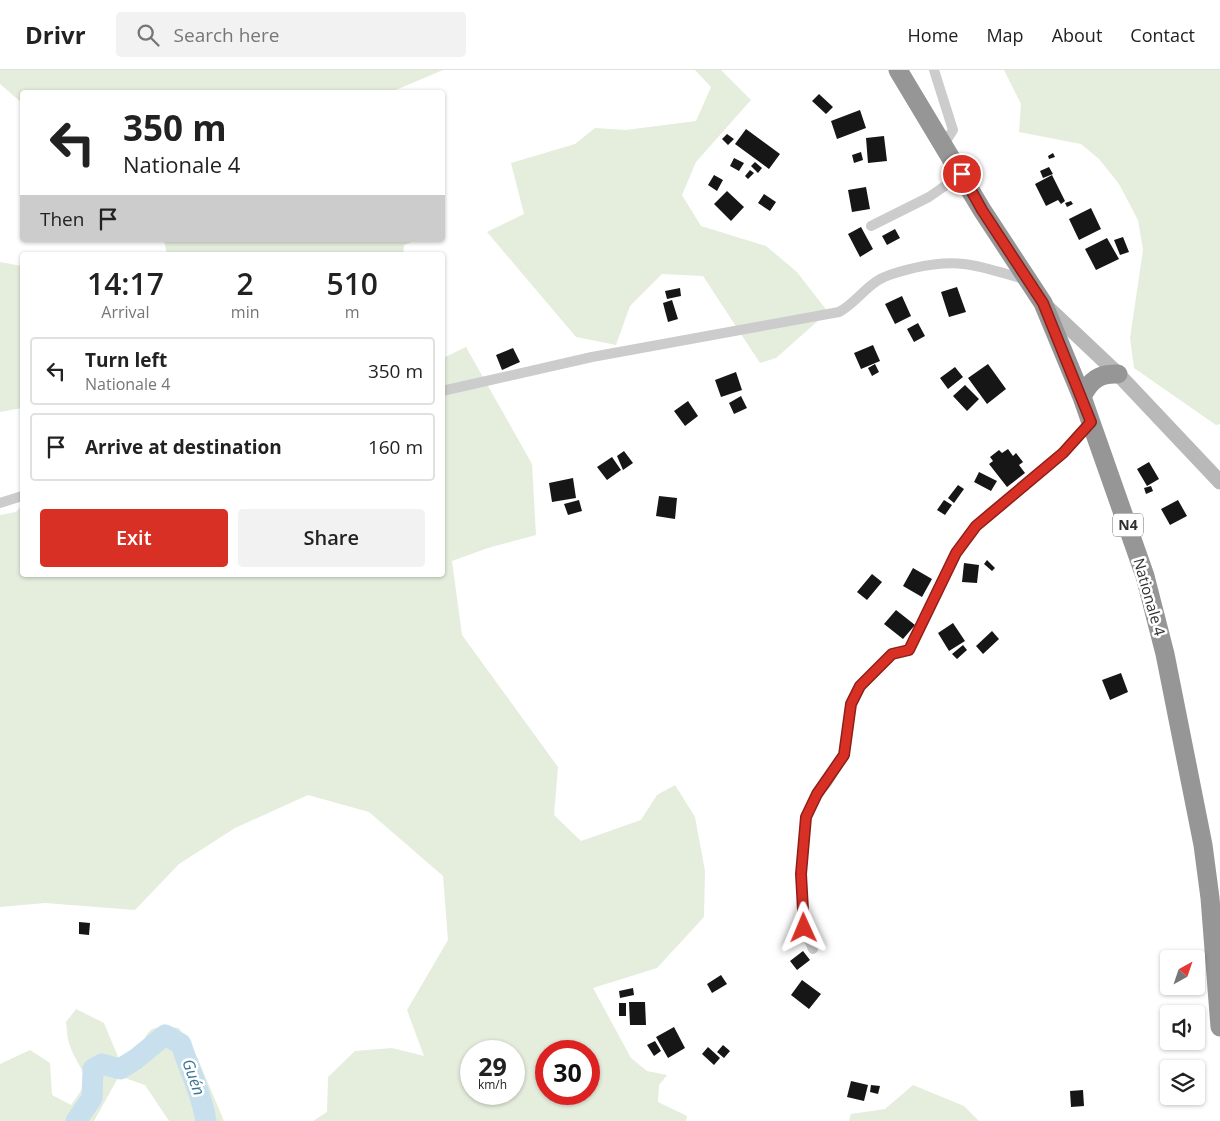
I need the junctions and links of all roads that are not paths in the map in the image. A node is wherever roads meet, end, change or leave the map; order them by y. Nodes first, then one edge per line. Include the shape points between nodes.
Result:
1 (898, 70) edge
2 (934, 70) edge
3 (944, 144) junction
4 (962, 174) junction
5 (871, 226) dead end
6 (1027, 280) junction
7 (1043, 303) junction
8 (1118, 374) junction
9 (445, 390) edge
10 (1082, 397) junction
11 (1091, 422) junction
12 (1220, 482) edge
13 (20, 497) edge
14 (0, 503) edge
15 (813, 950) dead end
16 (1220, 1027) edge

1 - 3 highway, Nationale 4 / N4
2 - 3 street via 953,130
3 - 4 highway, Nationale 4 / N4
4 - 5 street via 929,197
4 - 6 highway, Nationale 4 / N4
6 - 7 highway, Nationale 4 / N4
6 - 9 street via 969,263 925,265 878,280 849,307 838,312 592,357
7 - 8 main road
7 - 10 highway, Nationale 4 / N4
8 - 10 highway via 1095,378
8 - 12 main road
10 - 11 highway, Nationale 4 / N4
11 - 15 street via 1063,453 976,526 956,553 909,650 892,654 881,662 874,674 860,686 851,704 844,755 817,794 804,827 801,874 804,928
11 - 16 highway, Nationale 4 / N4 via 1145,576 1166,654 1203,845
13 - 14 street

